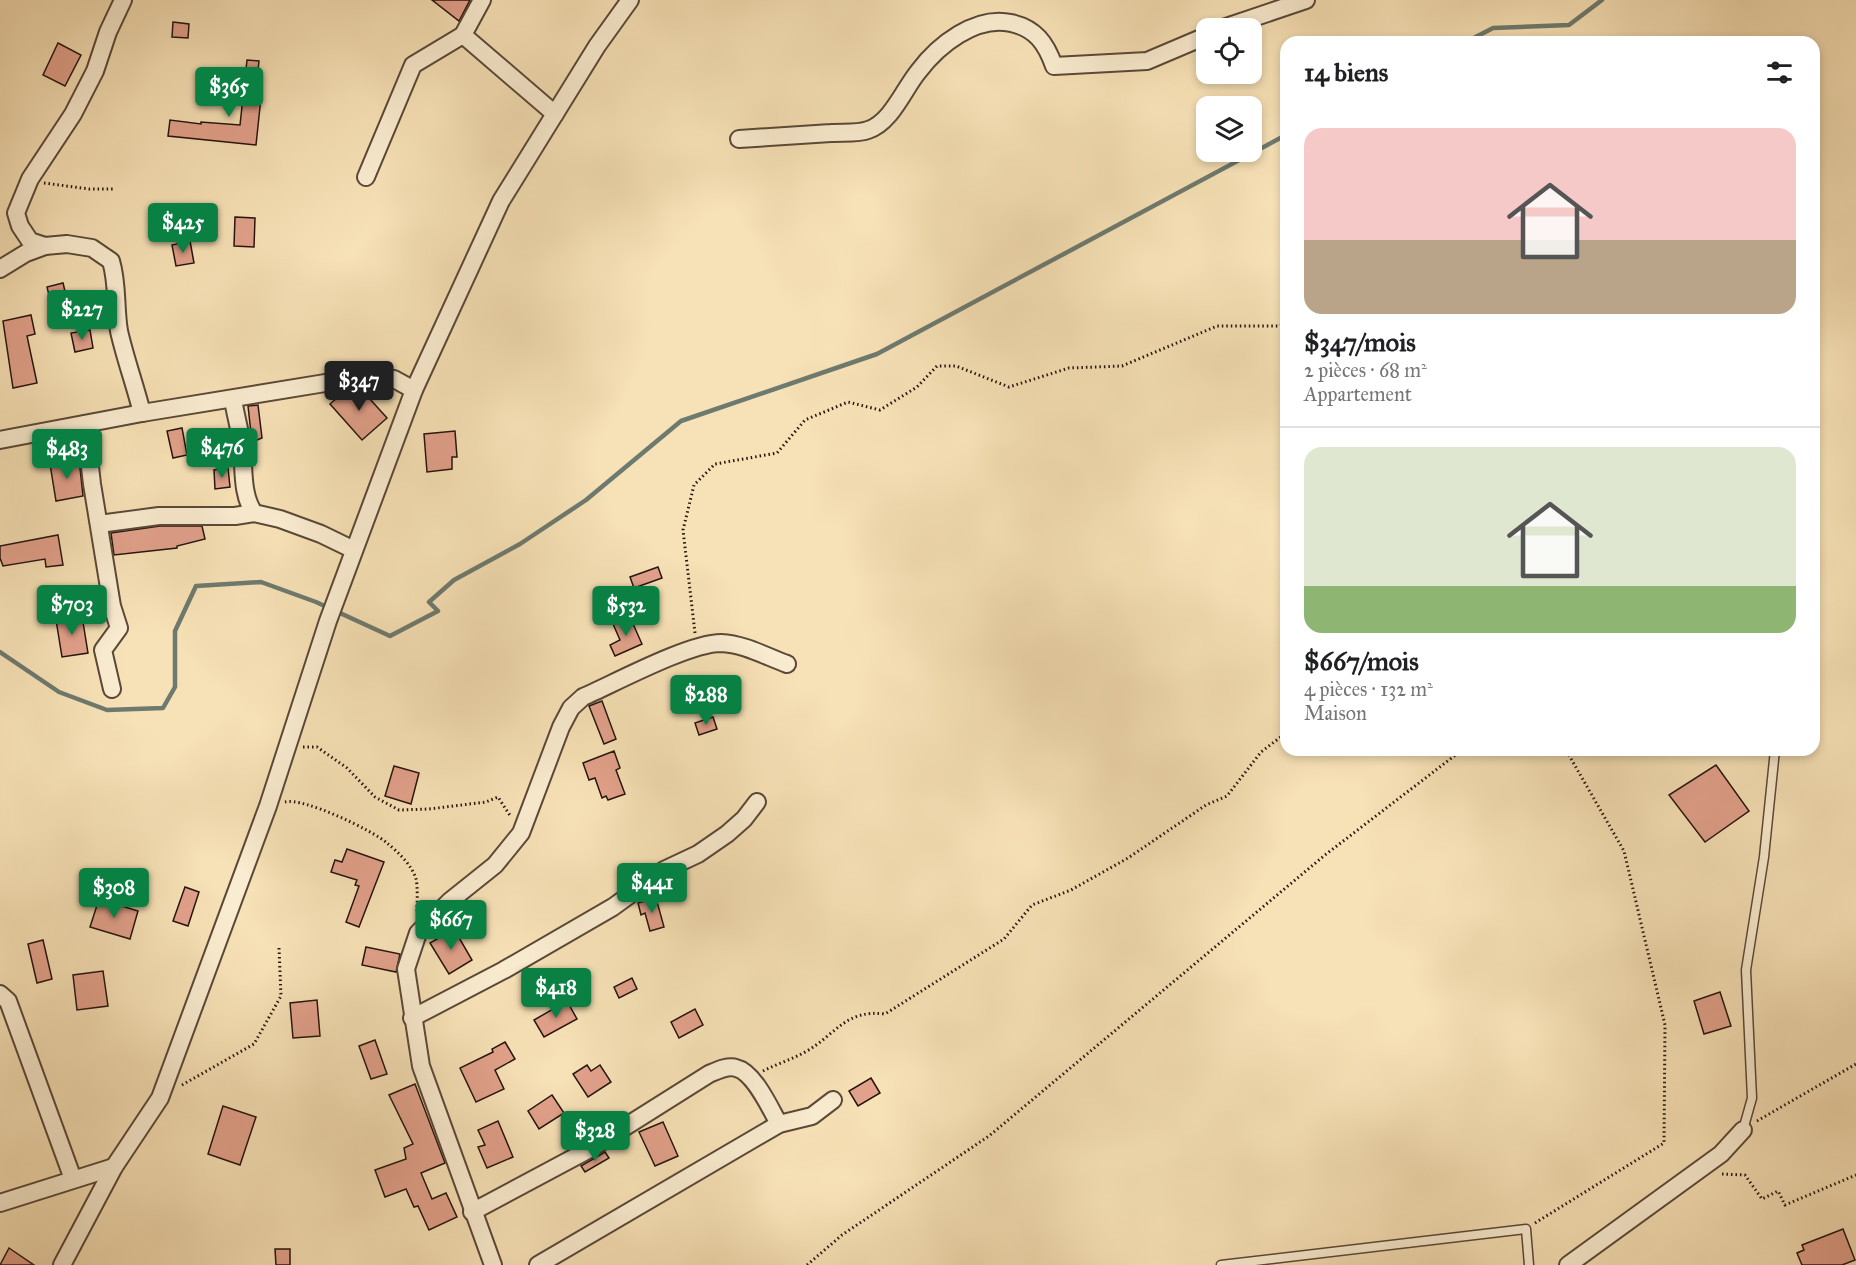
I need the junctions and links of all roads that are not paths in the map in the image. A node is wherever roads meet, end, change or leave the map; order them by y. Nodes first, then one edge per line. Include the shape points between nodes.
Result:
1 (123, 0) edge
2 (482, 0) edge
3 (630, 0) edge
4 (1306, 0) edge
5 (1253, 18) edge
6 (463, 35) junction
7 (1196, 40) edge
8 (555, 114) junction
9 (739, 139) dead end
10 (366, 177) dead end
11 (45, 246) junction
12 (0, 269) edge
13 (414, 390) junction
14 (233, 399) junction
15 (142, 413) junction
16 (85, 424) junction
17 (0, 440) edge
18 (254, 513) junction
19 (99, 524) junction
20 (354, 550) junction
21 (787, 664) dead end
22 (112, 689) dead end
23 (1774, 756) edge
24 (757, 802) dead end
25 (0, 994) edge
26 (412, 1018) junction
27 (832, 1100) dead end
28 (779, 1124) junction
29 (1743, 1130) joint
30 (114, 1167) junction
31 (73, 1179) junction
32 (0, 1203) edge
33 (472, 1212) junction
34 (62, 1265) edge
35 (493, 1265) edge
36 (538, 1265) edge
37 (1221, 1265) edge
38 (1529, 1265) edge
39 (1568, 1265) edge

1 - 11 street via 85,91 30,179 16,213 30,241
2 - 6 street
3 - 8 street
4 - 5 street
6 - 8 street
6 - 10 street via 413,65
7 - 9 street via 1147,61 1054,66 1037,35 1024,26 1000,20 975,27 945,44 919,71 890,114 869,130
8 - 13 street via 501,201
11 - 12 street
11 - 15 street via 92,248 111,261 120,332
13 - 14 street via 394,379 374,375
13 - 20 street
14 - 15 street
14 - 18 street via 248,505
15 - 16 street
16 - 17 street
16 - 19 street
18 - 19 street via 131,518
18 - 20 street via 321,534
19 - 22 street via 119,628 103,650
20 - 30 street via 289,748 160,1098
21 - 26 street via 745,647 720,643 697,646 583,697 571,708 521,833 495,865 418,933 406,969
23 - 29 lane via 1746,970 1752,1098
24 - 26 street via 727,834 698,854 664,870 612,907 504,970
25 - 31 street via 8,1001
26 - 33 street via 421,1066
27 - 28 street via 812,1116
28 - 33 street via 751,1076 736,1067 720,1069 590,1149
28 - 36 street
29 - 39 street via 1721,1154
30 - 31 street
30 - 34 street
31 - 32 street
33 - 35 street
37 - 38 lane via 1526,1229

